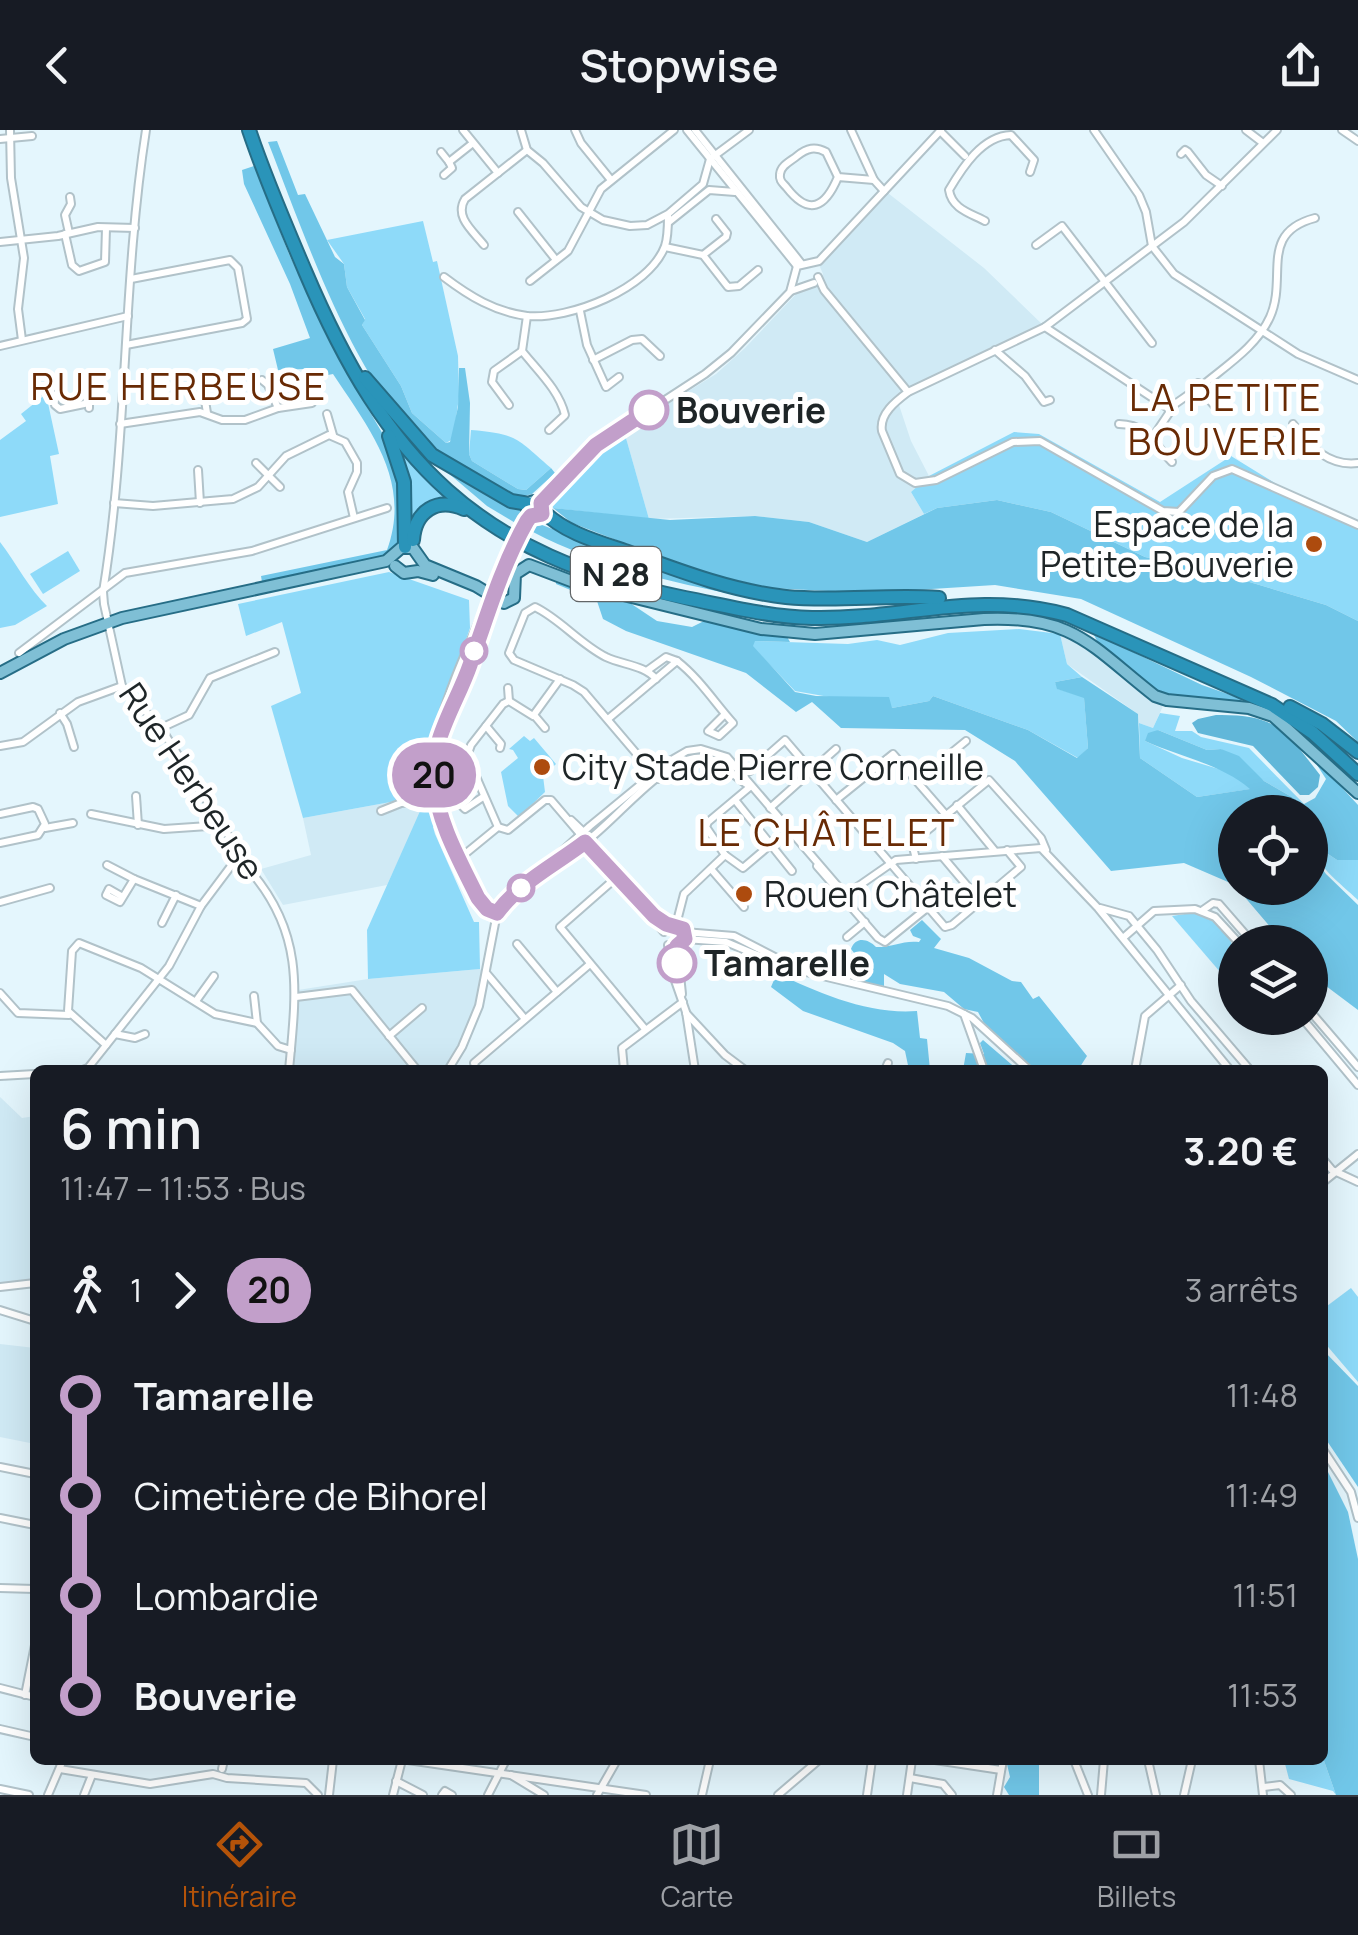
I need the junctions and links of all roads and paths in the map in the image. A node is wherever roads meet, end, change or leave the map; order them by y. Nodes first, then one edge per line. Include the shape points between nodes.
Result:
1 (146, 130) edge
2 (250, 130) edge
3 (258, 130) edge
4 (463, 130) edge
5 (521, 130) edge
6 (575, 130) edge
7 (674, 130) edge
8 (687, 130) edge
9 (695, 130) edge
10 (748, 130) edge
11 (851, 130) edge
12 (1094, 130) edge
13 (1246, 130) edge
14 (1276, 130) edge
15 (1342, 130) edge
16 (942, 133) edge
17 (10, 134) edge
18 (32, 136) dead end
19 (0, 139) edge
20 (1358, 142) edge
21 (473, 143) junction
22 (1263, 143) junction
23 (527, 150) junction
24 (440, 152) dead end
25 (1181, 154) dead end
26 (712, 157) junction
27 (966, 157) junction
28 (449, 162) junction
29 (1030, 172) dead end
30 (498, 173) junction
31 (444, 175) dead end
32 (838, 177) junction
33 (611, 180) junction
34 (874, 180) junction
35 (1222, 186) junction
36 (706, 187) junction
37 (739, 190) junction
38 (884, 191) junction
39 (70, 197) dead end
40 (518, 212) dead end
41 (589, 212) junction
42 (1315, 218) dead end
43 (668, 219) junction
44 (716, 220) dead end
45 (985, 220) dead end
46 (106, 227) junction
47 (136, 228) junction
48 (67, 234) junction
49 (22, 238) junction
50 (0, 242) edge
51 (1036, 244) dead end
52 (484, 245) dead end
53 (1152, 246) junction
54 (665, 247) junction
55 (704, 254) junction
56 (556, 260) junction
57 (799, 265) junction
58 (758, 270) dead end
59 (816, 271) junction
60 (444, 278) dead end
61 (130, 279) junction
62 (796, 280) junction
63 (1104, 280) junction
64 (530, 281) dead end
65 (804, 286) junction
66 (790, 292) junction
67 (580, 310) junction
68 (128, 316) junction
69 (527, 316) junction
70 (1045, 327) junction
71 (1262, 332) junction
72 (22, 340) junction
73 (1152, 342) dead end
74 (126, 345) junction
75 (0, 346) edge
76 (996, 350) junction
77 (522, 351) junction
78 (660, 356) dead end
79 (593, 360) junction
80 (619, 377) dead end
81 (364, 378) junction
82 (262, 380) dead end
83 (1358, 380) edge
84 (202, 382) dead end
85 (1200, 389) junction
86 (908, 392) junction
87 (54, 395) dead end
88 (1050, 400) dead end
89 (312, 403) dead end
90 (510, 405) dead end
91 (89, 408) dead end
92 (278, 408) junction
93 (1170, 410) junction
94 (1219, 411) dead end
95 (206, 413) junction
96 (327, 414) dead end
97 (380, 415) junction
98 (120, 424) junction
99 (1119, 424) dead end
100 (1293, 424) dead end
101 (549, 430) dead end
102 (333, 435) junction
103 (1153, 437) junction
104 (256, 462) dead end
105 (1172, 462) dead end
106 (1358, 463) edge
107 (198, 470) dead end
108 (268, 474) junction
109 (280, 487) dead end
110 (114, 502) junction
111 (200, 502) junction
112 (387, 508) dead end
113 (534, 511) junction
114 (479, 516) junction
115 (354, 518) junction
116 (1358, 524) edge
117 (405, 555) junction
118 (106, 571) junction
119 (412, 572) junction
120 (119, 576) junction
121 (102, 592) junction
122 (492, 598) junction
123 (939, 598) junction
124 (109, 624) junction
125 (275, 652) dead end
126 (18, 653) dead end
127 (677, 661) junction
128 (648, 670) junction
129 (0, 673) edge
130 (560, 679) junction
131 (656, 679) junction
132 (122, 686) junction
133 (508, 688) dead end
134 (509, 701) junction
135 (1290, 707) junction
136 (60, 714) junction
137 (725, 714) dead end
138 (534, 715) junction
139 (608, 719) junction
140 (486, 726) junction
141 (161, 728) junction
142 (545, 728) dead end
143 (966, 741) dead end
144 (0, 746) edge
145 (74, 747) dead end
146 (500, 748) dead end
147 (836, 749) dead end
148 (1358, 752) edge
149 (1358, 764) edge
150 (750, 771) dead end
151 (812, 772) junction
152 (1358, 774) edge
153 (656, 776) junction
154 (918, 781) junction
155 (751, 786) junction
156 (1358, 794) edge
157 (136, 796) dead end
158 (482, 797) junction
159 (436, 800) junction
160 (735, 800) junction
161 (836, 800) junction
162 (460, 804) dead end
163 (957, 806) junction
164 (771, 810) junction
165 (381, 811) dead end
166 (0, 814) edge
167 (91, 814) dead end
168 (946, 815) junction
169 (73, 823) dead end
170 (138, 825) junction
171 (223, 825) junction
172 (498, 827) junction
173 (44, 828) junction
174 (585, 836) junction
175 (0, 843) edge
176 (770, 846) junction
177 (1006, 850) junction
178 (1046, 851) junction
179 (995, 852) junction
180 (240, 853) junction
181 (465, 854) dead end
182 (725, 855) junction
183 (942, 856) junction
184 (916, 859) junction
185 (889, 863) junction
186 (107, 865) dead end
187 (712, 869) junction
188 (792, 871) dead end
189 (618, 878) junction
190 (134, 879) junction
191 (50, 888) dead end
192 (846, 892) junction
193 (176, 895) junction
194 (123, 896) dead end
195 (980, 901) junction
196 (0, 902) edge
197 (201, 906) junction
198 (744, 907) dead end
199 (927, 908) junction
200 (1098, 908) junction
201 (1203, 910) junction
202 (497, 913) junction
203 (865, 922) junction
204 (162, 923) dead end
205 (1223, 925) edge
206 (1237, 925) edge
207 (1137, 926) junction
208 (670, 928) junction
209 (685, 936) junction
210 (847, 937) dead end
211 (1122, 938) junction
212 (517, 944) dead end
213 (673, 946) junction
214 (590, 964) junction
215 (486, 974) junction
216 (214, 976) dead end
217 (158, 981) junction
218 (1181, 985) junction
219 (556, 992) junction
220 (0, 993) edge
221 (254, 996) dead end
222 (1168, 996) junction
223 (296, 997) junction
224 (682, 1000) junction
225 (196, 1001) junction
226 (422, 1008) dead end
227 (686, 1012) junction
228 (963, 1013) junction
229 (69, 1015) junction
230 (525, 1019) junction
231 (257, 1022) junction
232 (702, 1028) junction
233 (645, 1029) junction
234 (1328, 1032) edge
235 (115, 1034) junction
236 (145, 1034) dead end
237 (689, 1035) junction
238 (1316, 1035) edge
239 (389, 1036) junction
240 (104, 1048) junction
241 (291, 1050) junction
242 (88, 1065) edge
243 (290, 1065) edge
244 (413, 1065) edge
245 (451, 1065) edge
246 (476, 1065) edge
247 (624, 1065) edge
248 (694, 1065) edge
249 (738, 1065) edge
250 (982, 1065) edge
251 (1023, 1065) edge
252 (1136, 1065) edge
253 (1226, 1065) edge
254 (1246, 1065) edge
255 (1358, 1067) edge
256 (30, 1074) edge
257 (0, 1076) edge
258 (1358, 1084) edge
259 (1358, 1154) edge
260 (1328, 1164) edge
261 (1336, 1172) junction
262 (1328, 1178) edge
263 (1358, 1182) edge
264 (30, 1284) edge
265 (0, 1287) edge
266 (0, 1310) edge
267 (30, 1319) edge
268 (1328, 1455) edge
269 (0, 1467) edge
270 (30, 1473) edge
271 (1355, 1489) edge
272 (0, 1518) edge
273 (1358, 1518) edge
274 (30, 1524) edge
275 (0, 1588) edge
276 (30, 1589) edge
277 (30, 1667) edge
278 (0, 1688) edge
279 (24, 1694) junction
280 (30, 1696) edge
281 (0, 1730) edge
282 (30, 1737) edge
283 (62, 1765) edge
284 (65, 1765) edge
285 (333, 1765) edge
286 (403, 1765) edge
287 (439, 1765) edge
288 (504, 1765) edge
289 (614, 1765) edge
290 (709, 1765) edge
291 (813, 1765) edge
292 (871, 1765) edge
293 (911, 1765) edge
294 (978, 1765) edge
295 (1002, 1765) edge
296 (1076, 1765) edge
297 (1104, 1765) edge
298 (1149, 1765) edge
299 (1191, 1765) edge
300 (1260, 1765) edge
301 (1002, 1770) junction
302 (500, 1774) junction
303 (92, 1775) junction
304 (910, 1778) junction
305 (526, 1781) junction
306 (396, 1782) junction
307 (311, 1784) junction
308 (0, 1789) edge
309 (599, 1791) edge
310 (1263, 1791) edge
311 (30, 1795) edge
312 (48, 1795) edge
313 (84, 1795) edge
314 (310, 1795) edge
315 (318, 1795) edge
316 (330, 1795) edge
317 (393, 1795) edge
318 (423, 1795) edge
319 (442, 1795) edge
320 (452, 1795) edge
321 (488, 1795) edge
322 (544, 1795) edge
323 (646, 1795) edge
324 (702, 1795) edge
325 (778, 1795) edge
326 (867, 1795) edge
327 (907, 1795) edge
328 (952, 1795) edge
329 (997, 1795) edge
330 (1088, 1795) edge
331 (1101, 1795) edge
332 (1156, 1795) edge
333 (1184, 1795) edge
334 (1291, 1795) edge

1 - 47 street, Rue Herbeuse
2 - 97 highway, N 28 via 335,338
3 - 81 highway, N 28
4 - 21 street
5 - 23 street
6 - 33 street
7 - 33 street
8 - 26 street
9 - 26 street
10 - 26 street
11 - 34 street
12 - 53 street via 1143,202
13 - 22 street
14 - 22 street
15 - 20 street
16 - 27 street
16 - 38 street
17 - 18 street
17 - 19 street
17 - 49 street
21 - 28 street
21 - 30 street
22 - 35 street
23 - 30 street
23 - 41 street
24 - 28 street
25 - 35 street via 1188,152
26 - 36 street
26 - 37 street
27 - 29 street via 1011,135 1034,160
27 - 45 street via 950,196
28 - 31 street
30 - 52 street via 461,206 462,218
32 - 32 street via 826,152 816,148 783,166 780,175 806,207 832,192
32 - 34 street
33 - 41 street
34 - 38 street
35 - 53 street
36 - 37 street
36 - 43 street
37 - 57 street
38 - 59 street
39 - 48 street
40 - 56 street
41 - 43 street via 630,226
41 - 56 street
42 - 71 street via 1299,222 1278,248 1276,299
43 - 54 street
44 - 55 street via 726,237
46 - 47 street
46 - 48 street
46 - 48 street via 105,262 80,271 72,265
47 - 61 street, Rue Herbeuse
48 - 49 street
49 - 50 street
49 - 72 street
51 - 63 street via 1062,226
53 - 63 street
53 - 71 street via 1174,274
54 - 55 street
54 - 67 street via 621,290
55 - 58 street via 728,287
56 - 64 street
57 - 59 street
57 - 62 street
59 - 65 street
59 - 86 street via 824,290
60 - 69 street via 483,302
61 - 68 street, Rue Herbeuse
61 - 74 street via 230,260 238,268 246,318
62 - 65 street
62 - 66 street
63 - 70 street
63 - 73 street
65 - 66 street
66 - 113 street via 716,365 596,445
67 - 69 street
67 - 79 street
68 - 72 street
68 - 74 street, Rue Herbeuse
69 - 77 street
70 - 76 street
70 - 93 street
71 - 83 street
71 - 85 street
72 - 75 street
74 - 98 street, Rue Herbeuse
76 - 86 street
76 - 88 street via 1044,402
77 - 90 street via 494,371 492,382
77 - 101 street via 564,409
78 - 79 street via 632,340
79 - 80 street via 606,387
81 - 113 highway via 432,455
81 - 123 highway, N 28 via 399,428 458,489 532,540 587,564 794,609
82 - 92 street
84 - 95 street
85 - 93 street
85 - 94 street
86 - 116 street via 880,423 900,474 915,483 936,480 1013,442 1040,441 1163,511 1179,512 1213,476 1232,469
87 - 91 street via 60,409
89 - 92 street
92 - 95 street via 233,421
93 - 103 street
95 - 98 street
96 - 102 street
97 - 114 highway, N 28 via 423,467
97 - 117 highway via 402,474
98 - 110 street, Rue Herbeuse
99 - 103 street
100 - 106 street via 1323,455
102 - 108 street via 286,456
102 - 115 street via 357,463 348,492
103 - 105 street
104 - 108 street
107 - 111 street
108 - 109 street
108 - 111 street via 249,494
110 - 111 street
110 - 118 street, Rue Herbeuse
112 - 115 street
113 - 122 main road, bridge
113 - 123 highway via 601,542 754,592
114 - 117 highway via 452,504 432,506 416,524
114 - 152 highway, N 28 via 589,574 762,613 840,618 982,603 1067,615 1272,705 1314,732
115 - 120 street via 252,551
117 - 119 main road via 419,566
117 - 119 main road via 400,572
117 - 122 main road
117 - 124 main road
118 - 120 street
118 - 121 street, Rue Herbeuse
119 - 122 main road
120 - 121 street
121 - 124 street, Rue Herbeuse
121 - 126 street
122 - 156 main road via 510,602 515,574 528,566 761,629 815,634 984,619 1044,623 1090,642 1155,696 1273,716
122 - 159 street via 434,742
123 - 135 highway, N 28 via 1011,596 1078,609
124 - 129 main road
124 - 132 street, Rue Herbeuse
125 - 141 street via 210,678 189,715
127 - 128 street via 666,657
127 - 131 street
127 - 137 street
128 - 130 street via 592,649 532,607 510,656
128 - 131 street
130 - 138 street
130 - 139 street via 584,692
131 - 139 street
132 - 136 street
132 - 141 street, Rue Herbeuse
133 - 134 street
134 - 138 street
134 - 140 street
135 - 148 highway
135 - 149 highway, N 28
136 - 144 street via 29,738
136 - 145 street
138 - 142 street
139 - 153 street
140 - 146 street
140 - 158 street via 467,756
141 - 171 street, Rue Herbeuse
143 - 154 street
147 - 151 street
150 - 151 street via 786,740
151 - 161 street
151 - 164 street
153 - 155 street via 704,758
153 - 174 street
154 - 161 street via 892,754
154 - 168 street
155 - 160 street
155 - 164 street
157 - 170 street
158 - 162 street via 465,809
158 - 172 street
159 - 165 street
159 - 202 street via 478,898
160 - 176 street
160 - 182 street via 706,826
161 - 185 street
163 - 168 street
163 - 178 street via 992,780
163 - 179 street
164 - 192 street
166 - 173 street via 34,807
167 - 170 street
168 - 184 street via 912,843
169 - 173 street
170 - 171 street
171 - 180 street, Rue Herbeuse
172 - 174 street via 508,830 548,799
172 - 181 street
173 - 175 street
174 - 189 street
174 - 202 street
176 - 182 street via 742,868
176 - 188 street
177 - 178 street
177 - 179 street
177 - 195 street via 1021,867
178 - 200 street
179 - 183 street
180 - 197 street
180 - 223 street, Rue Herbeuse via 287,932
182 - 187 street
183 - 184 street
183 - 195 street
184 - 185 street
185 - 192 street
185 - 199 street
186 - 190 street
187 - 198 street
187 - 208 street via 684,894
189 - 208 street
189 - 214 street via 561,925
190 - 193 street
190 - 194 street
191 - 196 street
192 - 203 street
193 - 197 street
193 - 204 street
195 - 199 street via 947,927
197 - 217 street
199 - 203 street via 885,942
200 - 207 street via 1126,914
200 - 211 street
201 - 205 street
201 - 206 street via 1219,904
201 - 207 street via 1154,912
202 - 215 street
203 - 210 street
207 - 211 street
207 - 218 street
208 - 209 street
208 - 213 street
209 - 213 street
209 - 228 street via 726,942 785,968 932,1000
211 - 222 street
212 - 219 street
213 - 224 street
214 - 219 street
214 - 233 street
215 - 230 street
215 - 245 street
216 - 225 street
217 - 225 street
217 - 229 street via 79,943 72,951
217 - 235 street
218 - 222 street
218 - 254 street
219 - 230 street
220 - 229 street via 18,1013
221 - 231 street
222 - 252 street via 1144,1018
222 - 253 street
223 - 239 street via 352,990
223 - 241 street, Rue Herbeuse
224 - 227 street
224 - 233 street
225 - 231 street via 215,1014
226 - 239 street
227 - 232 street
227 - 237 street
228 - 250 street
228 - 251 street
229 - 240 street
230 - 246 street
231 - 241 street via 278,1046
232 - 237 street
232 - 249 street
233 - 247 street via 622,1048
234 - 255 street
235 - 236 street
235 - 240 street
237 - 248 street
238 - 258 street
239 - 244 street
240 - 242 street
241 - 243 street, Rue Herbeuse
256 - 257 street
259 - 261 street
260 - 261 street
261 - 262 street
261 - 263 street
264 - 265 street
266 - 267 street
268 - 271 street
269 - 270 street
271 - 273 street
272 - 274 street
275 - 276 street
277 - 279 street
278 - 279 street
279 - 280 street
281 - 282 street
283 - 312 street
284 - 303 street
285 - 316 street
286 - 306 street
287 - 302 street
288 - 302 street
289 - 309 street
290 - 324 street
291 - 325 street
292 - 326 street
293 - 304 street
294 - 301 street
295 - 301 street
296 - 330 street
297 - 331 street
298 - 332 street
299 - 333 street
300 - 310 street
301 - 329 street
302 - 305 street
302 - 321 street
303 - 307 street via 150,1784 214,1774
303 - 313 street
304 - 327 street
304 - 328 street via 942,1784
305 - 309 street
305 - 322 street
306 - 317 street
306 - 318 street
307 - 314 street
307 - 315 street
308 - 311 street
309 - 323 street
310 - 334 street via 1280,1785
319 - 320 street

